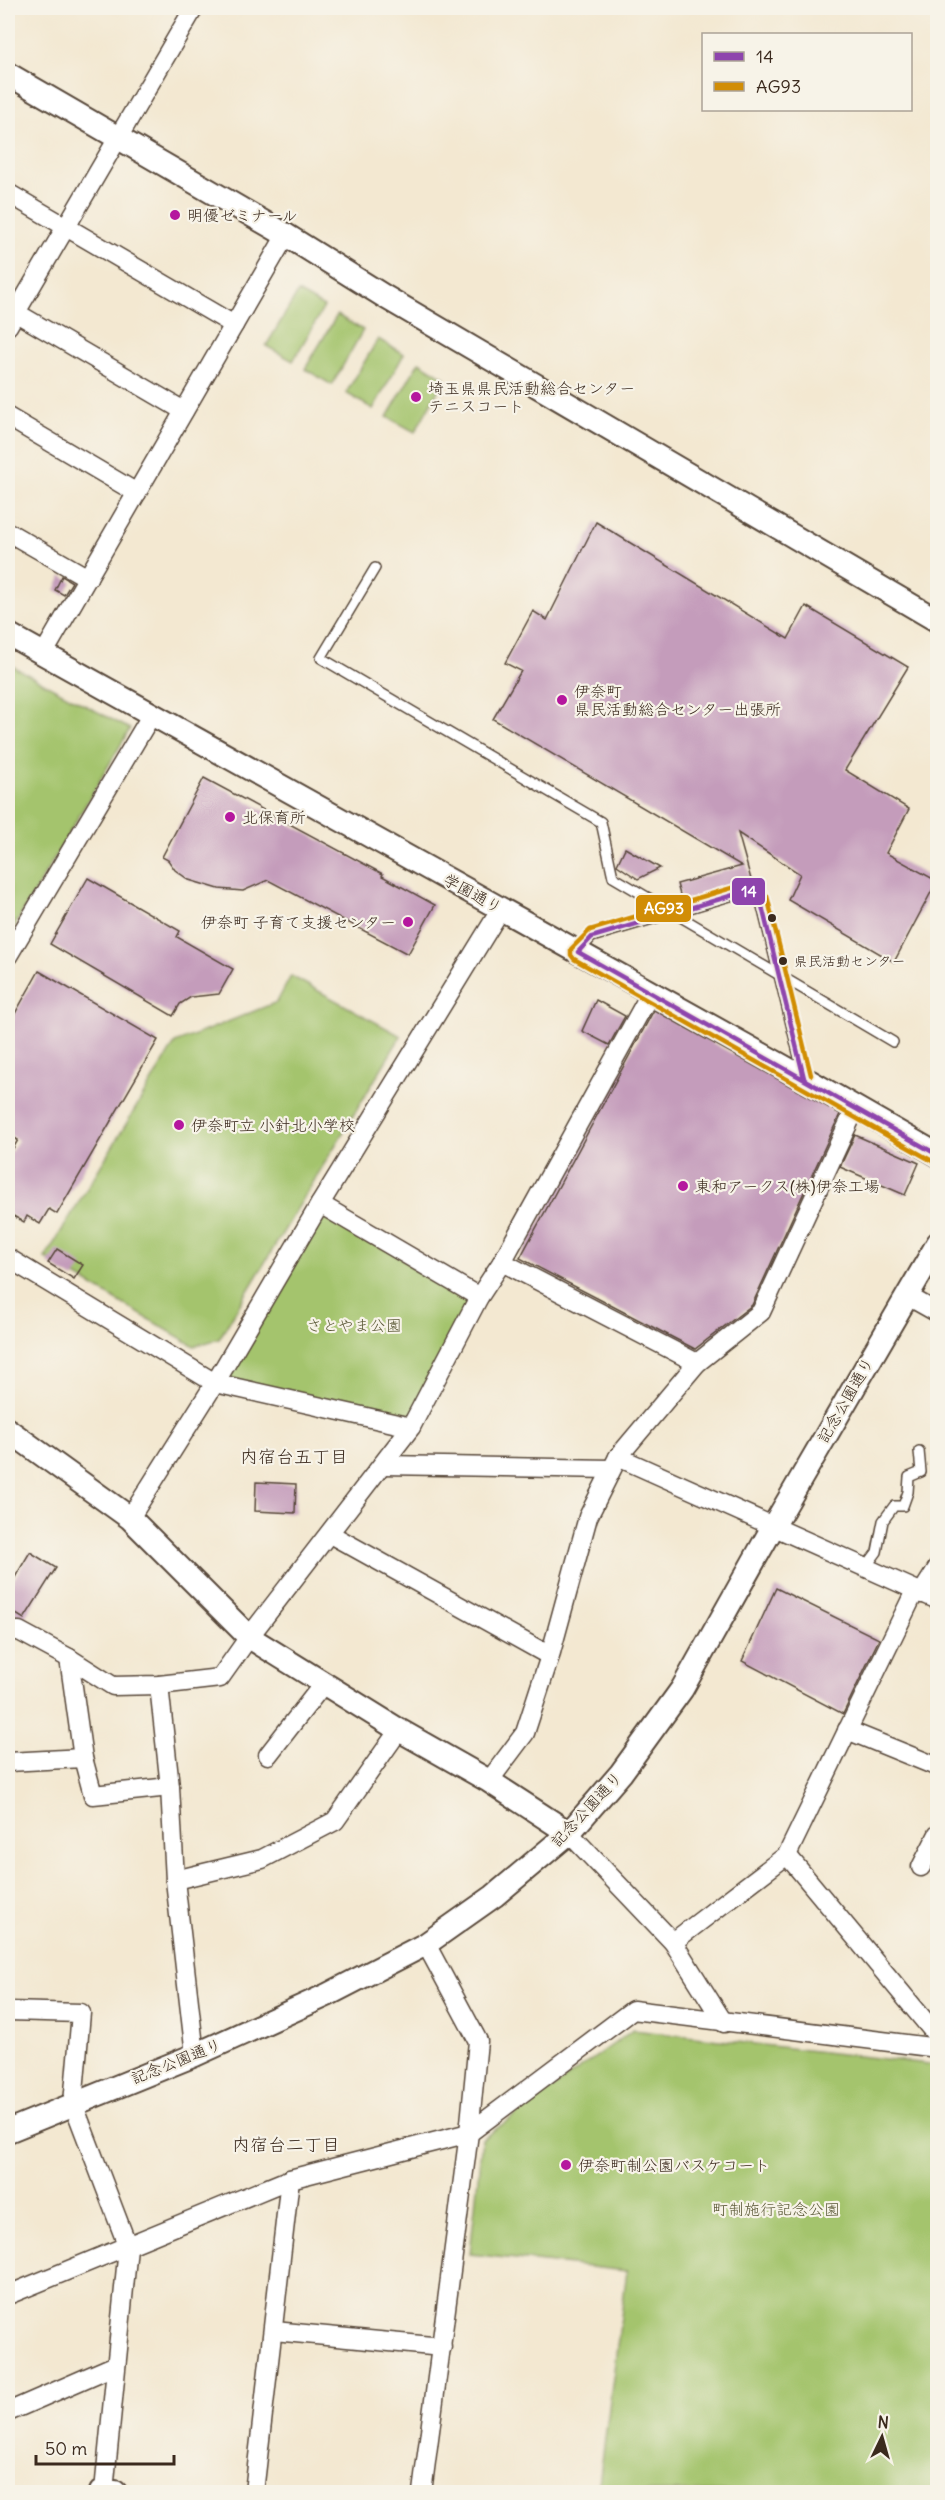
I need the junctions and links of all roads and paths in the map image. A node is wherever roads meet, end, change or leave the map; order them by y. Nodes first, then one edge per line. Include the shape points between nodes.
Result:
1 (194, 8) edge
2 (8, 74) edge
3 (118, 138) junction
4 (8, 193) edge
5 (66, 227) junction
6 (286, 235) junction
7 (10, 316) edge
8 (234, 325) junction
9 (184, 411) junction
10 (8, 417) edge
11 (137, 493) junction
12 (8, 532) edge
13 (375, 568) dead end
14 (88, 579) junction
15 (938, 621) edge
16 (8, 634) edge
17 (44, 653) junction
18 (152, 714) junction
19 (501, 909) junction
20 (672, 912) junction
21 (578, 952) junction
22 (8, 956) edge
23 (778, 974) junction
24 (651, 994) junction
25 (893, 1042) dead end
26 (804, 1078) junction
27 (855, 1108) junction
28 (938, 1155) edge
29 (320, 1204) junction
30 (938, 1243) edge
31 (8, 1258) edge
32 (502, 1262) junction
33 (906, 1295) junction
34 (479, 1297) junction
35 (938, 1313) edge
36 (697, 1363) junction
37 (215, 1383) junction
38 (411, 1427) junction
39 (8, 1430) edge
40 (919, 1452) dead end
41 (614, 1463) junction
42 (382, 1465) junction
43 (130, 1518) junction
44 (774, 1525) junction
45 (330, 1534) junction
46 (938, 1567) edge
47 (865, 1568) junction
48 (924, 1595) edge
49 (8, 1631) edge
50 (249, 1637) junction
51 (550, 1656) junction
52 (69, 1658) junction
53 (324, 1683) junction
54 (159, 1685) junction
55 (399, 1730) junction
56 (848, 1730) junction
57 (268, 1755) dead end
58 (83, 1758) junction
59 (8, 1762) edge
60 (938, 1767) edge
61 (489, 1781) junction
62 (170, 1787) junction
63 (569, 1833) junction
64 (938, 1834) edge
65 (787, 1855) junction
66 (921, 1868) dead end
67 (175, 1880) junction
68 (673, 1942) junction
69 (426, 1944) junction
70 (8, 2011) edge
71 (724, 2023) junction
72 (938, 2037) edge
73 (938, 2048) edge
74 (195, 2055) junction
75 (73, 2103) junction
76 (8, 2131) edge
77 (469, 2133) junction
78 (291, 2179) junction
79 (128, 2247) junction
80 (8, 2295) edge
81 (274, 2331) junction
82 (442, 2347) junction
83 (116, 2365) junction
84 (8, 2412) edge
85 (107, 2492) edge
86 (254, 2493) edge
87 (422, 2493) edge

1 - 3 street
2 - 3 street
3 - 5 street
3 - 6 street
4 - 5 street
5 - 7 street
5 - 8 street
6 - 8 street
6 - 15 street
7 - 9 street
8 - 9 street
9 - 11 street
10 - 11 street
11 - 14 street
12 - 14 street
13 - 20 lane via 321,658 601,822 613,877
14 - 17 street
16 - 17 street, 学園通り
17 - 18 street, 学園通り
18 - 19 street, 学園通り
18 - 22 street
19 - 21 street, 学園通り
19 - 29 street
20 - 21 lane via 592,937
20 - 23 lane
20 - 23 lane via 747,891 755,893 760,898
21 - 24 street, 学園通り
23 - 25 lane
23 - 26 lane
24 - 26 street, 学園通り
24 - 32 street
26 - 27 street, 学園通り
27 - 28 street, 学園通り
27 - 36 street via 761,1312
29 - 34 street
29 - 37 street
30 - 33 street, 記念公園通り
31 - 37 street
32 - 34 street
32 - 36 street
33 - 35 street
33 - 44 street, 記念公園通り
34 - 38 street
36 - 41 street
37 - 38 street
37 - 43 street
38 - 42 street
39 - 43 street
40 - 47 lane via 921,1472 909,1477 903,1506 894,1506 883,1521 877,1552
41 - 42 street
41 - 44 street
41 - 51 street via 588,1517
42 - 45 street
43 - 50 street
44 - 47 street
44 - 63 street, 記念公園通り via 682,1689 621,1773
45 - 50 street
45 - 51 street
46 - 48 street
47 - 48 street
48 - 56 street
49 - 52 street via 19,1631
50 - 53 street
50 - 54 street via 220,1678
51 - 61 street via 525,1733
52 - 54 street via 113,1686
52 - 58 street
53 - 55 street
53 - 57 street
54 - 62 street
55 - 61 street
55 - 67 street via 335,1821 262,1859
56 - 60 street
56 - 65 street
58 - 59 street
58 - 62 street via 93,1795
61 - 63 street
62 - 67 street
63 - 68 street
63 - 69 street, 記念公園通り via 494,1896
64 - 66 street
65 - 68 street
65 - 72 street
67 - 74 street
68 - 71 street
69 - 74 street, 記念公園通り via 327,1995
69 - 77 street via 478,2041
70 - 75 street via 81,2013
71 - 73 street
71 - 77 street via 633,2010
74 - 75 street, 記念公園通り
75 - 76 street, 記念公園通り
75 - 79 street
77 - 78 street
77 - 82 street
78 - 79 street
78 - 81 street
79 - 80 street
79 - 83 street
81 - 82 street
81 - 86 street
82 - 87 street
83 - 84 street
83 - 85 street

